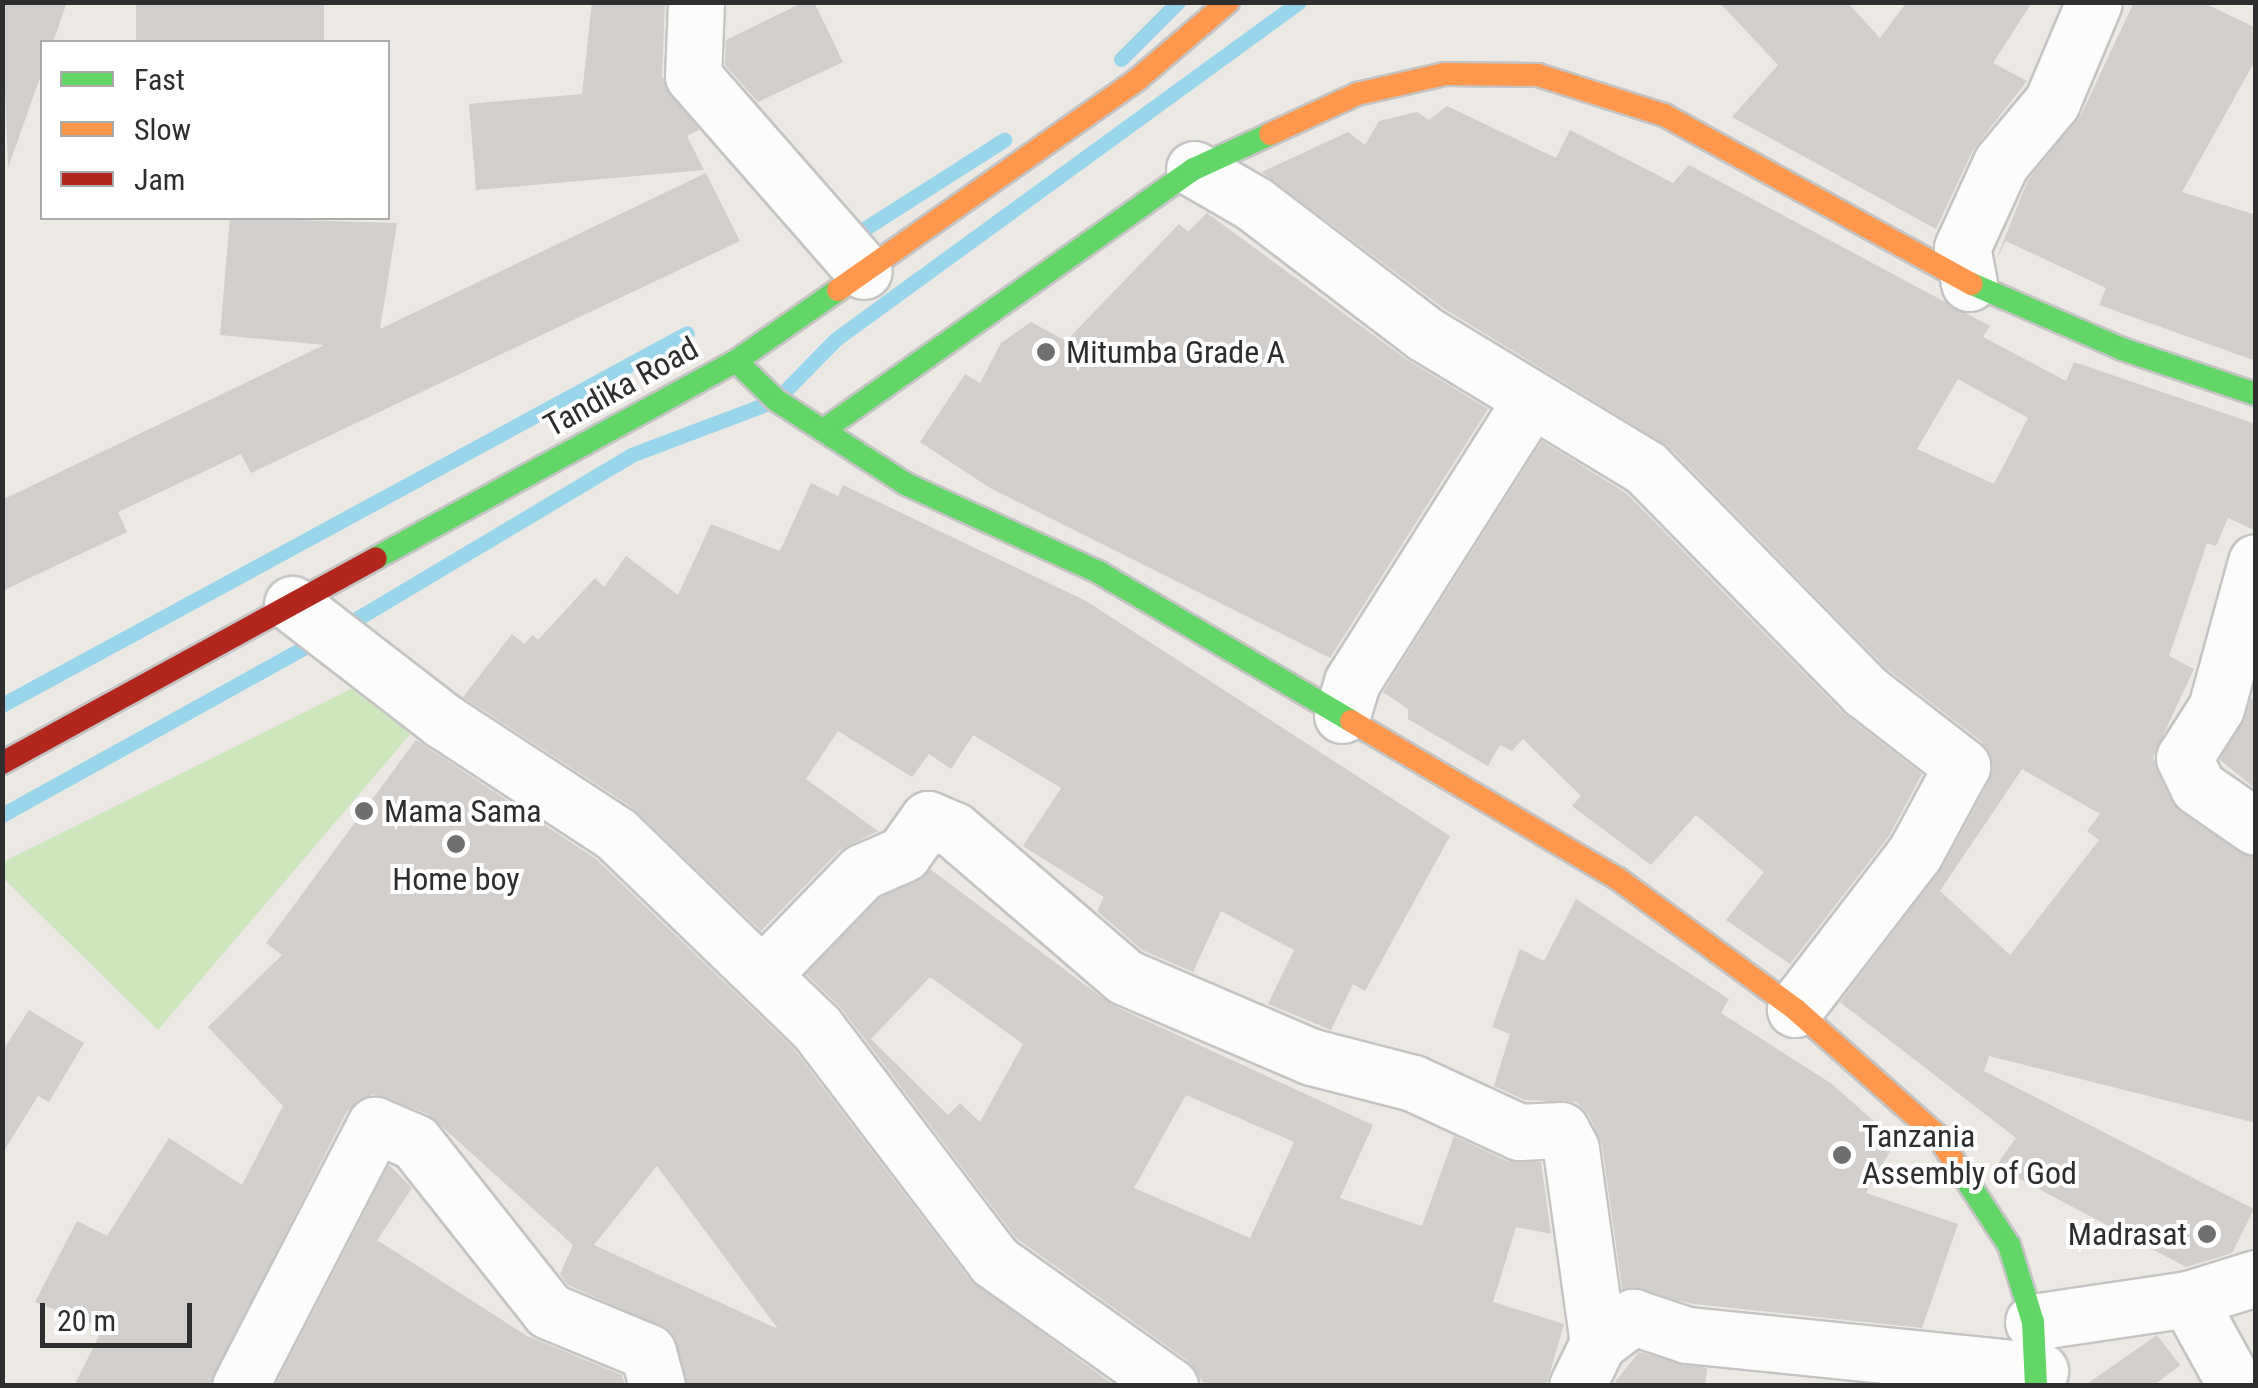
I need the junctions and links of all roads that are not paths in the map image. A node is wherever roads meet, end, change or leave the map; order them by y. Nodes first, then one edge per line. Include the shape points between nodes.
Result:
1 (696, 2) edge
2 (1228, 2) edge
3 (2094, 2) edge
4 (1194, 169) junction
5 (864, 271) junction
6 (1969, 282) junction
7 (736, 362) junction
8 (2256, 394) edge
9 (1532, 400) junction
10 (824, 429) junction
11 (2256, 562) edge
12 (292, 604) junction
13 (1342, 715) junction
14 (2, 763) edge
15 (2256, 826) edge
16 (764, 973) junction
17 (1795, 1010) junction
18 (2256, 1278) edge
19 (2188, 1299) junction
20 (2037, 1360) edge
21 (1587, 1364) edge
22 (240, 1386) edge
23 (657, 1386) edge
24 (1170, 1386) edge
25 (2236, 1386) edge

1 - 5 street via 694,76
2 - 5 street, Tandika Road via 1138,79
3 - 6 street via 2052,102 2001,163 1962,248
4 - 6 street via 1357,94 1445,74 1538,75 1664,115
4 - 9 street via 1253,202 1425,334
4 - 10 street
5 - 7 street, Tandika Road
6 - 8 street
7 - 10 street via 776,400
7 - 12 street, Tandika Road
9 - 13 street via 1352,682
9 - 17 street via 1646,468 1865,691 1962,766 1914,853
10 - 13 street via 906,484 1100,573
11 - 15 street via 2216,708 2184,758 2198,786
12 - 14 street, Tandika Road
12 - 16 street via 442,720 616,834
13 - 17 street via 1618,879
16 - 21 street via 862,872 903,854 928,819 954,830 1126,978 1312,1057 1413,1083 1519,1132 1561,1130 1571,1148
16 - 24 street via 816,1027 994,1261
17 - 20 street via 1936,1135 2010,1246
18 - 19 street
19 - 20 street
19 - 25 street
20 - 21 street via 1687,1335 1632,1317
22 - 23 street via 376,1125 415,1142 548,1312 648,1352

